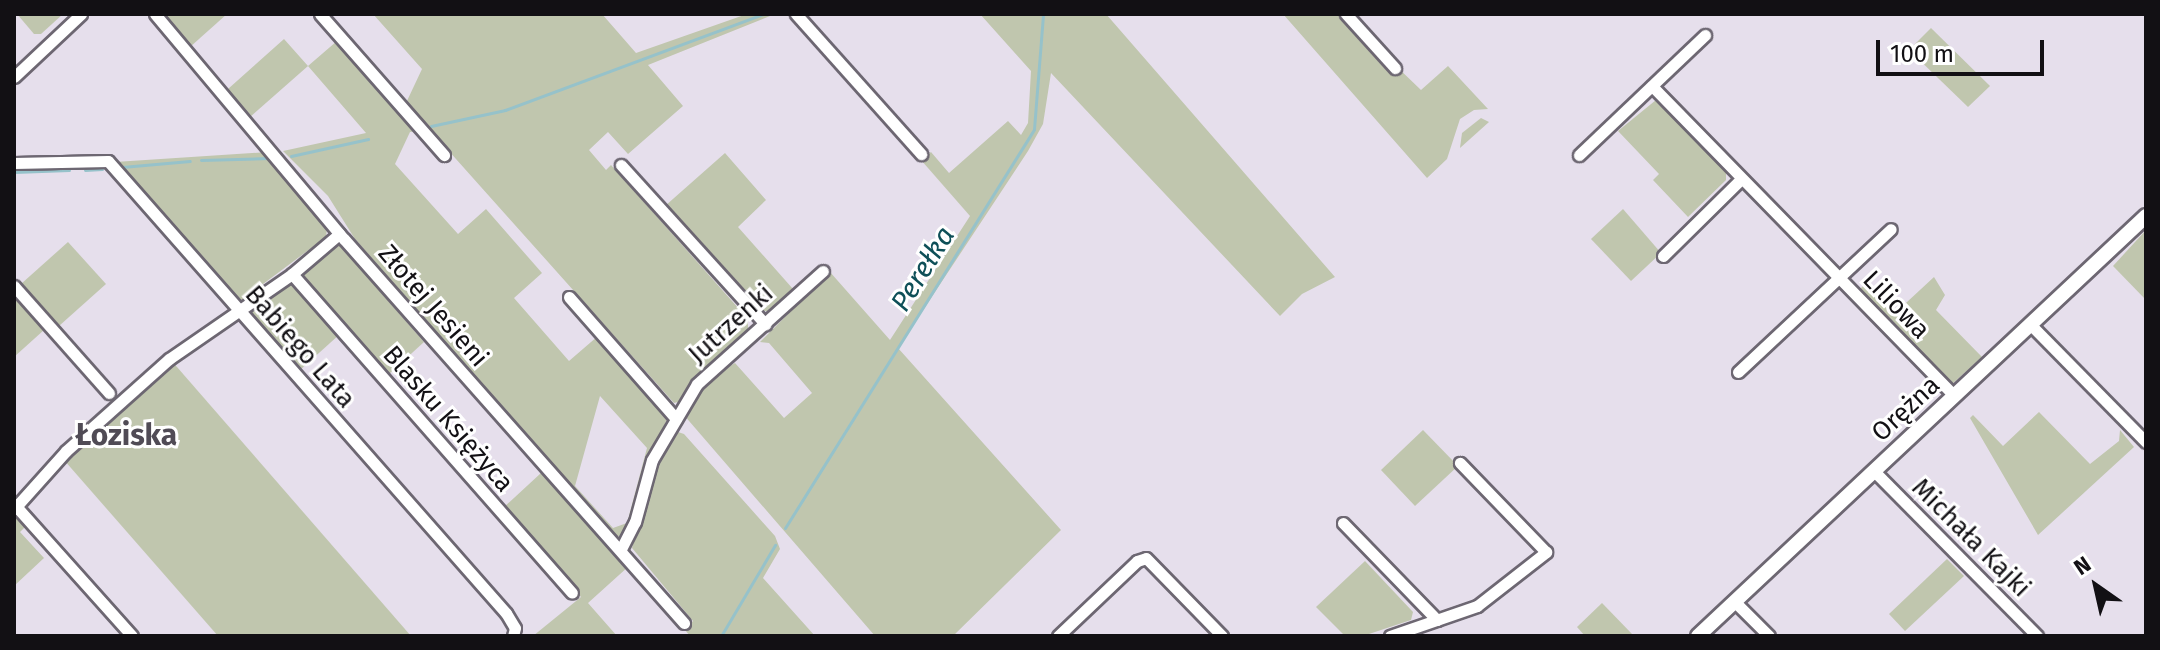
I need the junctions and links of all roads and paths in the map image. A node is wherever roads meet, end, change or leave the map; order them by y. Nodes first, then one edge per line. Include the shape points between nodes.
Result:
1 (81, 14) edge
2 (155, 14) edge
3 (320, 14) edge
4 (796, 14) edge
5 (1346, 14) edge
6 (1705, 35) dead end
7 (1395, 68) dead end
8 (14, 77) edge
9 (1652, 86) junction
10 (921, 154) dead end
11 (444, 155) dead end
12 (1579, 155) dead end
13 (14, 163) edge
14 (621, 165) dead end
15 (1741, 179) junction
16 (2146, 216) edge
17 (1891, 229) dead end
18 (339, 234) junction
19 (1663, 256) dead end
20 (823, 271) dead end
21 (292, 274) junction
22 (1839, 278) junction
23 (14, 286) edge
24 (569, 297) dead end
25 (238, 310) junction
26 (765, 324) junction
27 (2030, 324) junction
28 (1738, 372) dead end
29 (109, 393) dead end
30 (1954, 396) junction
31 (676, 419) junction
32 (2146, 442) edge
33 (1460, 463) dead end
34 (1874, 471) junction
35 (15, 506) edge
36 (1343, 523) dead end
37 (621, 549) junction
38 (572, 593) dead end
39 (1735, 602) junction
40 (1437, 620) junction
41 (684, 623) dead end
42 (132, 636) edge
43 (513, 636) edge
44 (1058, 636) edge
45 (1222, 636) edge
46 (1390, 636) edge
47 (1698, 636) edge
48 (1769, 636) edge
49 (2037, 636) edge

1 - 8 street
2 - 18 street, Złotej Jesieni
3 - 11 street
4 - 10 street
5 - 7 street
6 - 9 street
9 - 12 street
9 - 15 street, Liliowa
13 - 25 street, Babiego Lata via 105,158
14 - 26 street
15 - 19 street
15 - 22 street, Liliowa
16 - 27 street, Orężna
17 - 22 street, Liliowa
18 - 21 street
18 - 37 street, Złotej Jesieni
20 - 26 street, Jutrzenki
21 - 25 street
21 - 38 street, Blasku Księżyca
22 - 28 street
22 - 30 street, Liliowa
23 - 29 street
24 - 31 street
25 - 35 street via 165,362 66,451
25 - 43 street, Babiego Lata via 506,613 515,628
26 - 31 street, Jutrzenki via 697,384
27 - 30 street, Orężna
27 - 32 street
30 - 34 street, Orężna
31 - 37 street, Jutrzenki via 652,460 635,522
33 - 40 street via 1546,552 1486,601
34 - 39 street, Orężna
34 - 49 street, Michała Kajki
35 - 42 street
36 - 40 street
37 - 41 street, Złotej Jesieni
39 - 47 street, Orężna
39 - 48 street
40 - 46 street
44 - 45 street via 1139,559 1154,564

